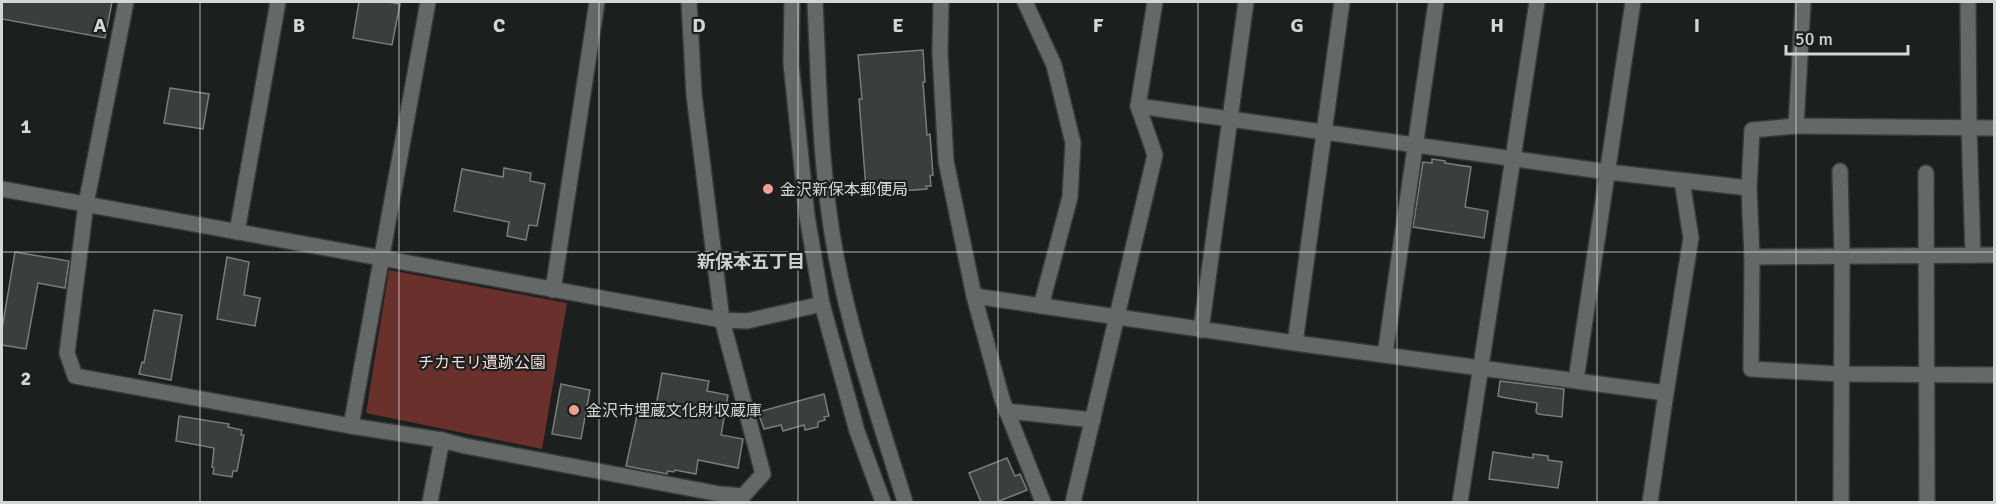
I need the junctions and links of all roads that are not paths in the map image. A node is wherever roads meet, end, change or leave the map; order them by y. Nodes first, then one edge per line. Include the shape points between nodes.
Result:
1 (126, 2) edge
2 (278, 2) edge
3 (428, 2) edge
4 (597, 2) edge
5 (689, 2) edge
6 (792, 2) edge
7 (815, 2) edge
8 (941, 2) edge
9 (1025, 2) edge
10 (1155, 2) edge
11 (1246, 2) edge
12 (1342, 2) edge
13 (1436, 2) edge
14 (1537, 2) edge
15 (1633, 2) edge
16 (1803, 2) edge
17 (1815, 2) edge
18 (1968, 2) edge
19 (1138, 106) junction
20 (1230, 119) junction
21 (1796, 126) junction
22 (1969, 128) junction
23 (1995, 128) edge
24 (1323, 132) junction
25 (1416, 145) junction
26 (1512, 159) junction
27 (1840, 171) dead end
28 (1608, 172) junction
29 (1926, 173) dead end
30 (1682, 181) junction
31 (1749, 188) junction
32 (2, 189) edge
33 (86, 204) junction
34 (237, 232) junction
35 (1973, 255) junction
36 (1995, 255) edge
37 (1842, 256) junction
38 (1928, 256) junction
39 (1752, 257) junction
40 (381, 258) junction
41 (553, 290) junction
42 (974, 297) junction
43 (822, 304) junction
44 (1041, 306) junction
45 (1116, 318) junction
46 (722, 320) junction
47 (1201, 330) junction
48 (1295, 344) junction
49 (1385, 355) junction
50 (1480, 367) junction
51 (1840, 374) junction
52 (1927, 374) junction
53 (1995, 375) edge
54 (1576, 380) junction
55 (1666, 393) junction
56 (1006, 411) junction
57 (1093, 420) junction
58 (351, 426) junction
59 (441, 440) junction
60 (430, 502) edge
61 (883, 502) edge
62 (905, 502) edge
63 (1043, 502) edge
64 (1073, 502) edge
65 (1460, 502) edge
66 (1650, 502) edge
67 (1841, 502) edge
68 (1927, 502) edge

1 - 33 street
2 - 34 street
3 - 40 street
4 - 41 street
5 - 46 street via 694,95
6 - 43 street via 791,63 807,216
7 - 62 street via 821,144 836,255 855,338
8 - 42 street via 946,161
9 - 44 street via 1054,65 1073,143 1070,197
10 - 19 street
11 - 20 street
12 - 24 street
13 - 25 street
14 - 26 street
15 - 28 street
16 - 17 street
16 - 21 street
18 - 22 street
19 - 20 street
19 - 45 street via 1155,155
20 - 24 street
20 - 47 street
21 - 22 street
21 - 31 street via 1752,130
22 - 23 street
22 - 35 street
24 - 25 street
24 - 48 street
25 - 26 street
25 - 49 street
26 - 28 street
26 - 50 street
27 - 37 street
28 - 30 street
28 - 54 street
29 - 38 street
30 - 31 street
30 - 55 street via 1691,238
31 - 39 street
32 - 33 street
33 - 34 street
33 - 58 street via 67,353 75,376
34 - 40 street
35 - 36 street
35 - 38 street
37 - 38 street
37 - 39 street
37 - 51 street
38 - 52 street
39 - 51 street via 1751,369
40 - 41 street
40 - 58 street
41 - 46 street
42 - 44 street
42 - 56 street
43 - 46 street via 747,321
43 - 61 street via 857,431
44 - 45 street
45 - 47 street
45 - 57 street
46 - 59 street via 763,474 743,496
47 - 48 street
48 - 49 street
49 - 50 street
50 - 54 street
50 - 65 street
51 - 52 street
51 - 67 street
52 - 53 street
52 - 68 street
54 - 55 street
55 - 66 street
56 - 57 street
56 - 63 street
57 - 64 street
58 - 59 street
59 - 60 street

